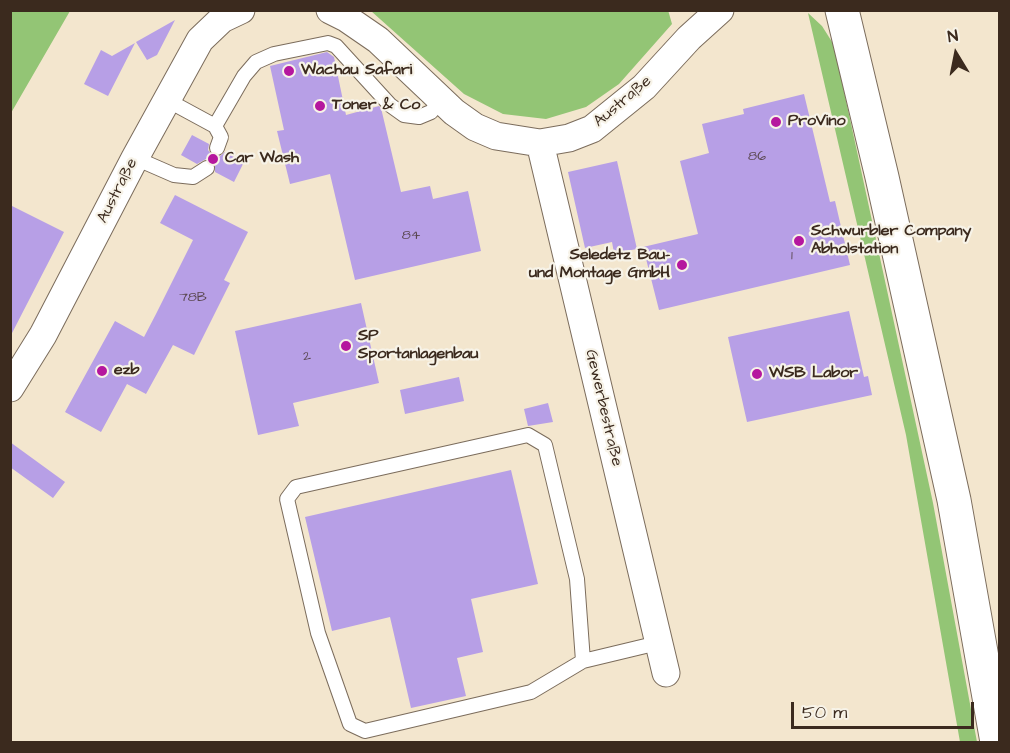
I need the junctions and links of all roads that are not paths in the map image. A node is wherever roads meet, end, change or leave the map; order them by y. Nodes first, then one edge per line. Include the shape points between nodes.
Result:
1 (330, 10) edge
2 (720, 10) edge
3 (842, 10) edge
4 (226, 13) edge
5 (167, 100) junction
6 (441, 100) junction
7 (215, 126) junction
8 (540, 143) junction
9 (217, 148) dead end
10 (135, 158) junction
11 (207, 168) dead end
12 (10, 388) edge
13 (658, 643) junction
14 (583, 661) junction
15 (666, 673) dead end
16 (997, 742) edge

1 - 6 street, Austraße via 378,40
2 - 8 street, Austraße via 644,87 592,129
3 - 16 main road via 954,500
4 - 5 street, Austraße via 200,40
5 - 7 lane
5 - 10 street, Austraße
6 - 7 lane via 431,112 419,117 404,115 336,46 328,43 274,54 256,62
6 - 8 street, Austraße via 486,132
7 - 9 lane via 221,137
8 - 13 street, Gewerbestraße
10 - 11 lane via 174,176 193,177
10 - 12 street, Austraße
13 - 14 lane
13 - 15 street, Gewerbestraße
14 - 14 lane via 577,579 545,445 528,435 297,487 287,499 318,633 350,724 365,731 531,692

